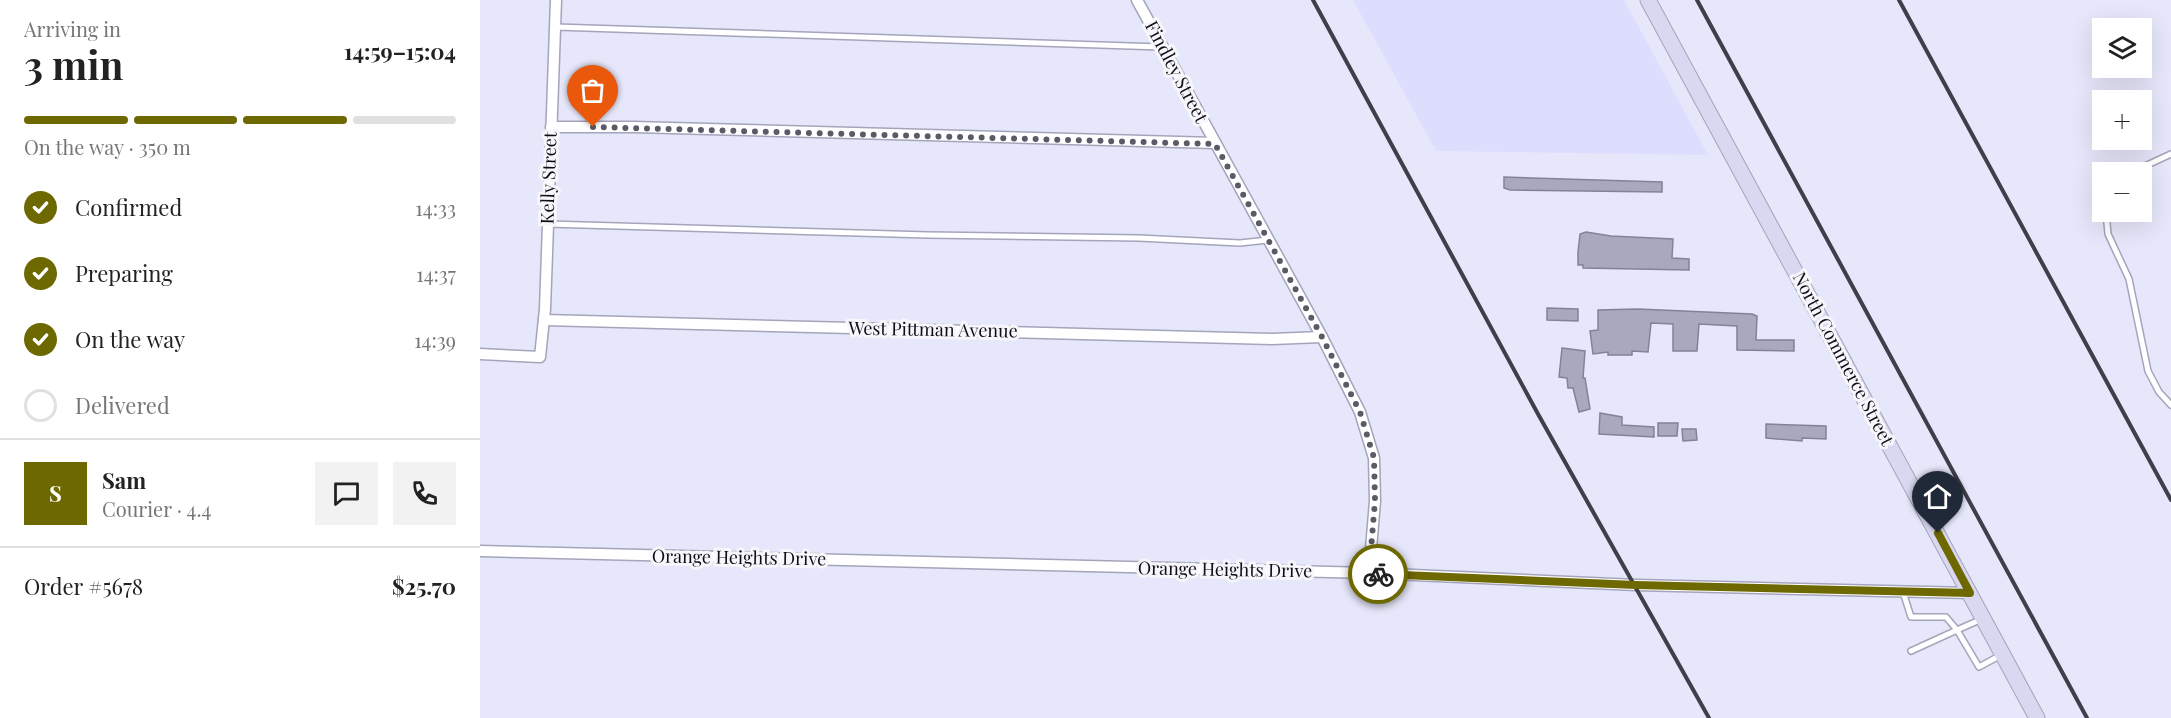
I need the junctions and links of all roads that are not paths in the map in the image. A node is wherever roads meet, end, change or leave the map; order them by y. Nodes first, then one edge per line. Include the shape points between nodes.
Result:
1 (556, 0) edge
2 (1137, 0) edge
3 (1648, 0) edge
4 (555, 27) junction
5 (1163, 47) junction
6 (551, 127) junction
7 (1215, 144) junction
8 (2171, 154) edge
9 (2152, 163) edge
10 (2107, 222) edge
11 (548, 224) junction
12 (1268, 240) junction
13 (544, 320) junction
14 (1322, 337) junction
15 (480, 354) edge
16 (2171, 405) edge
17 (480, 551) edge
18 (1369, 573) junction
19 (1903, 592) junction
20 (1970, 593) junction
21 (1984, 618) junction
22 (1957, 630) junction
23 (1911, 651) dead end
24 (2003, 654) junction
25 (2037, 718) edge

1 - 4 street, Kelly Street
2 - 5 street, Findley Street
3 - 20 main road, North Commerce Street
4 - 5 lane
4 - 6 street, Kelly Street
5 - 7 street, Findley Street
6 - 7 street
6 - 11 street, Kelly Street
7 - 12 street, Findley Street
8 - 9 lane
10 - 16 lane via 2108,234 2128,279 2148,371
11 - 12 lane via 1240,243
11 - 13 street, Kelly Street
12 - 14 street, Findley Street
13 - 14 street, West Pittman Avenue via 1272,339
13 - 15 street, Kelly Street via 540,357
14 - 18 street, Findley Street via 1360,412 1374,458
17 - 18 street, Orange Heights Drive
18 - 19 street, Orange Heights Drive
19 - 20 street, Orange Heights Drive
19 - 22 lane via 1911,617 1946,617
20 - 21 main road, North Commerce Street
21 - 22 lane
21 - 24 main road, North Commerce Street
22 - 23 lane
22 - 24 lane via 1979,667
24 - 25 main road, North Commerce Street

